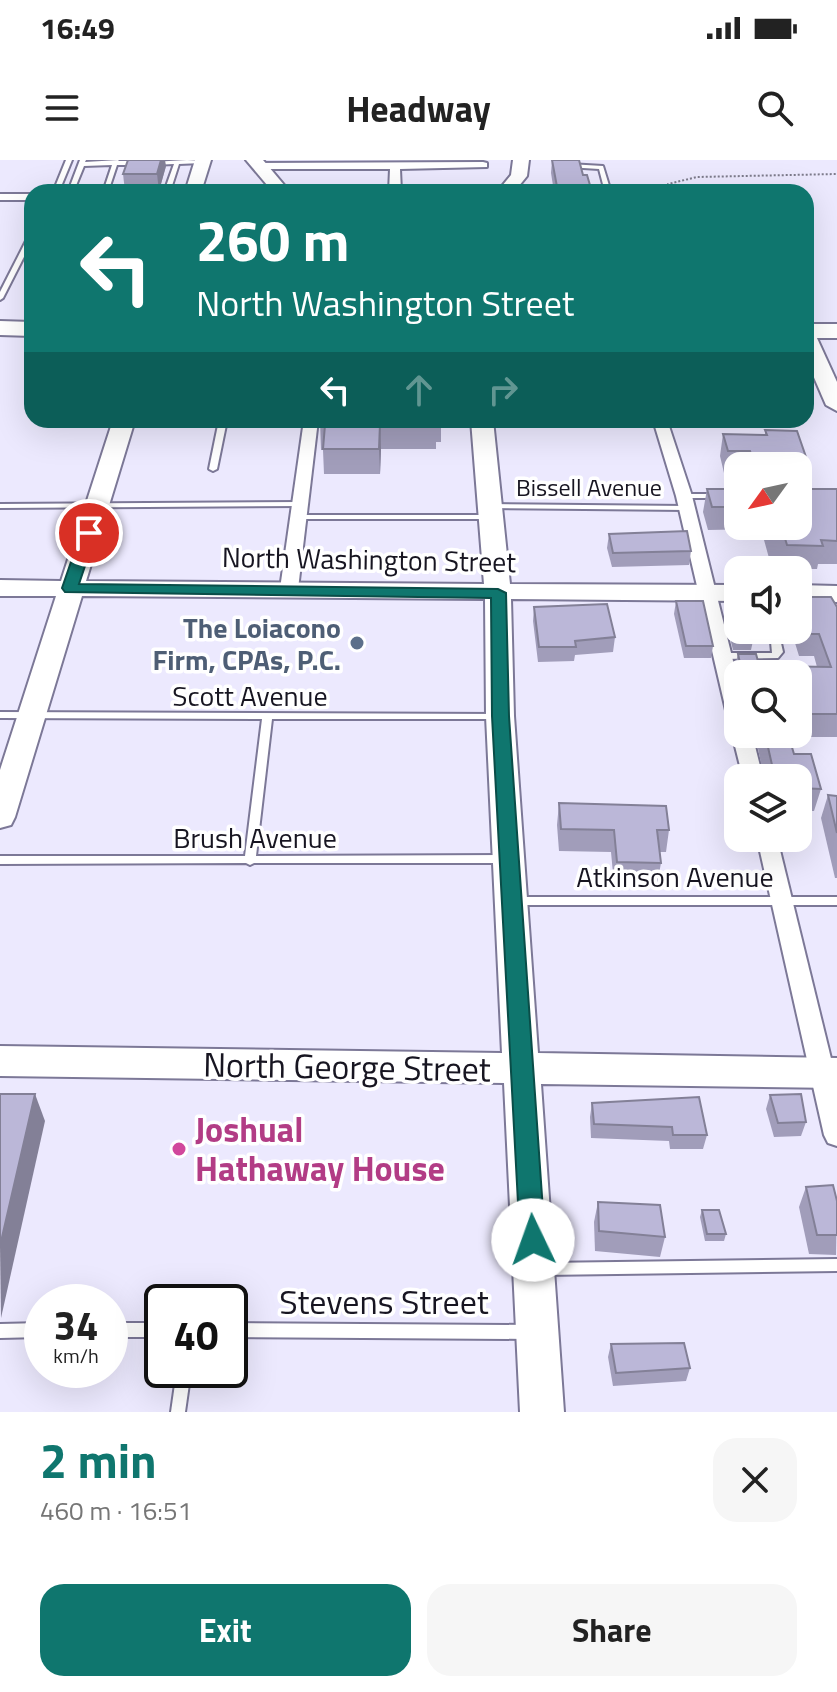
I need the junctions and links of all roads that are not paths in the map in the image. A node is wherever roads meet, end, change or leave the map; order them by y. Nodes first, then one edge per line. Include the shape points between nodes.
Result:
1 (144, 161) edge
2 (203, 161) edge
3 (68, 162) edge
4 (115, 162) edge
5 (177, 162) junction
6 (256, 163) edge
7 (518, 163) edge
8 (81, 164) edge
9 (483, 165) dead end
10 (395, 166) junction
11 (567, 166) edge
12 (59, 184) edge
13 (74, 184) edge
14 (108, 184) edge
15 (170, 184) edge
16 (196, 184) edge
17 (275, 184) edge
18 (395, 184) edge
19 (513, 184) edge
20 (606, 184) edge
21 (0, 197) edge
22 (24, 197) edge
23 (24, 251) edge
24 (0, 279) edge
25 (10, 279) junction
26 (0, 298) edge
27 (0, 328) edge
28 (24, 329) edge
29 (837, 331) edge
30 (814, 333) edge
31 (814, 349) edge
32 (835, 390) edge
33 (122, 428) edge
34 (221, 428) edge
35 (310, 428) edge
36 (483, 428) edge
37 (662, 428) edge
38 (213, 469) dead end
39 (724, 498) edge
40 (685, 502) junction
41 (0, 506) edge
42 (98, 506) junction
43 (299, 511) junction
44 (492, 512) junction
45 (0, 588) edge
46 (70, 588) junction
47 (289, 589) junction
48 (498, 593) junction
49 (709, 593) junction
50 (724, 593) edge
51 (812, 593) edge
52 (837, 594) edge
53 (777, 644) edge
54 (723, 656) junction
55 (724, 660) edge
56 (0, 715) edge
57 (32, 715) junction
58 (500, 716) junction
59 (267, 717) junction
60 (0, 817) edge
61 (771, 852) edge
62 (510, 859) junction
63 (0, 860) edge
64 (250, 861) junction
65 (783, 900) junction
66 (513, 901) junction
67 (837, 901) edge
68 (0, 1061) edge
69 (523, 1068) junction
70 (829, 1073) edge
71 (837, 1135) edge
72 (837, 1265) edge
73 (534, 1269) junction
74 (24, 1330) edge
75 (248, 1330) edge
76 (0, 1331) edge
77 (538, 1332) junction
78 (181, 1388) edge
79 (178, 1412) edge
80 (542, 1412) edge

1 - 4 lane
1 - 5 lane
2 - 5 lane
2 - 16 street
3 - 8 lane
3 - 12 lane
4 - 8 lane
4 - 14 lane
5 - 15 lane
6 - 10 street
6 - 17 street
7 - 19 street
8 - 13 lane
9 - 10 street
10 - 18 street
11 - 20 lane via 601,167
21 - 22 street
23 - 25 lane
24 - 25 lane
25 - 26 lane
27 - 28 main road
29 - 30 main road
31 - 32 street
33 - 42 street
34 - 38 lane
35 - 43 street
36 - 44 street
37 - 40 street
39 - 40 lane, Bissell Avenue
40 - 44 lane, Bissell Avenue
40 - 49 street
41 - 42 lane, Bissell Avenue
42 - 43 lane, Bissell Avenue
42 - 46 street
43 - 44 lane, Bissell Avenue
43 - 47 street
44 - 48 street
45 - 46 street, North Washington Street
46 - 47 street, North Washington Street
46 - 57 street
47 - 48 street, North Washington Street
48 - 49 street, North Washington Street
48 - 58 street
49 - 50 street, North Washington Street
49 - 54 street
51 - 52 street
53 - 54 lane via 775,656
54 - 55 street
56 - 57 lane, Scott Avenue
57 - 59 lane, Scott Avenue
57 - 60 street
58 - 59 lane, Scott Avenue
58 - 62 street
59 - 64 lane
61 - 65 street
62 - 64 lane, Brush Avenue
62 - 66 street
63 - 64 lane, Brush Avenue
65 - 66 lane, Atkinson Avenue
65 - 67 lane, Atkinson Avenue
65 - 70 street
66 - 69 street
68 - 69 street, North George Street
69 - 70 street, North George Street
69 - 73 street
70 - 71 street
72 - 73 lane
73 - 77 street
74 - 76 lane
75 - 77 lane, Stevens Street
77 - 80 street
78 - 79 lane

